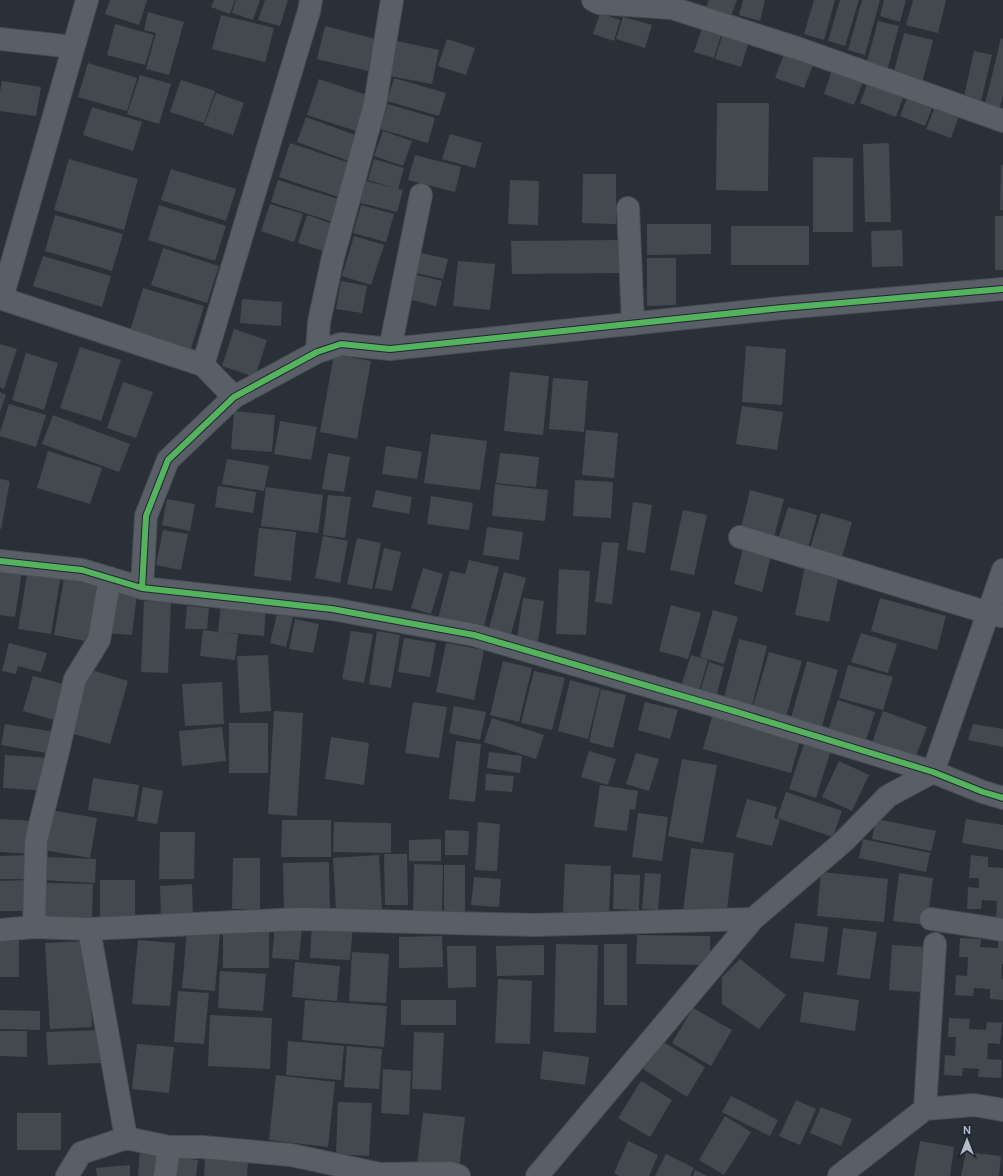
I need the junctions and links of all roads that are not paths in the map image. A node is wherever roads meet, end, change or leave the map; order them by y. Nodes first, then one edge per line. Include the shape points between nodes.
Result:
1 (86, 0) edge
2 (311, 0) edge
3 (392, 0) edge
4 (593, 0) edge
5 (0, 39) edge
6 (73, 47) junction
7 (1003, 121) edge
8 (421, 195) dead end
9 (628, 208) dead end
10 (1003, 289) edge
11 (1, 298) edge
12 (633, 324) junction
13 (390, 349) junction
14 (317, 352) junction
15 (203, 365) junction
16 (234, 397) junction
17 (740, 537) dead end
18 (0, 561) edge
19 (1003, 570) edge
20 (110, 578) junction
21 (142, 588) junction
22 (996, 615) edge
23 (932, 772) junction
24 (1003, 798) edge
25 (753, 919) junction
26 (931, 919) dead end
27 (34, 927) junction
28 (89, 929) junction
29 (0, 930) edge
30 (1003, 930) edge
31 (935, 944) dead end
32 (925, 1108) junction
33 (1003, 1110) edge
34 (126, 1138) junction
35 (169, 1147) junction
36 (67, 1176) edge
37 (165, 1176) edge
38 (460, 1176) edge
39 (537, 1176) edge
40 (839, 1176) edge

1 - 6 street
2 - 15 street via 310,11
3 - 14 street via 375,104 333,257 319,322
4 - 7 street via 600,3 672,8 797,48
5 - 6 street
6 - 11 street
8 - 13 street
9 - 12 street
10 - 12 street
11 - 15 street
12 - 13 street
13 - 14 street via 341,344
14 - 16 street
15 - 16 street
16 - 21 street via 168,460 146,516
17 - 22 street
18 - 20 street via 82,570
19 - 22 street
20 - 21 street
20 - 27 street via 99,640 74,679 36,841
21 - 23 street via 332,609 474,635
22 - 23 street
23 - 24 street
23 - 25 street via 888,796 843,842
25 - 28 street via 534,925 300,919
25 - 39 street
26 - 30 street
27 - 28 street
27 - 29 street
28 - 34 street
31 - 32 street
32 - 33 street via 974,1105
32 - 40 street
34 - 35 street
34 - 36 street via 80,1153
35 - 37 street
35 - 38 street via 202,1147 291,1155 380,1174 451,1173

